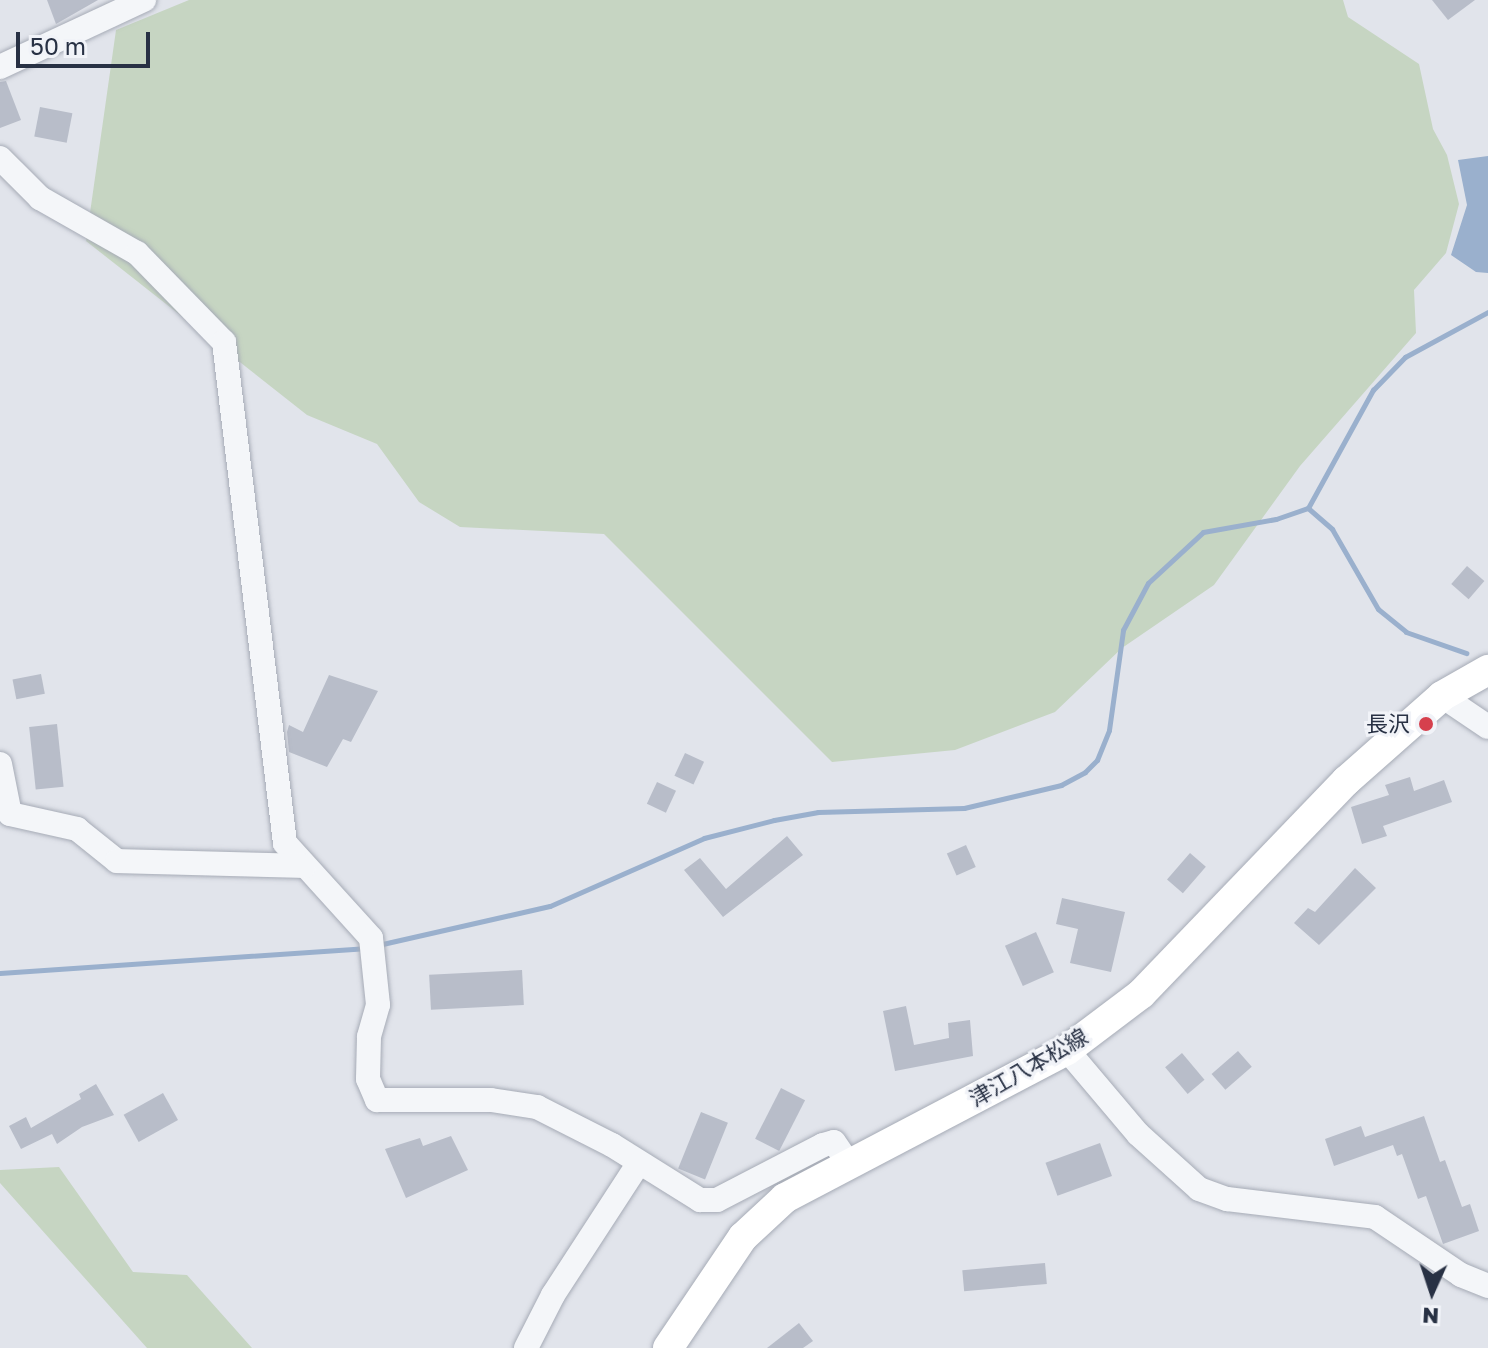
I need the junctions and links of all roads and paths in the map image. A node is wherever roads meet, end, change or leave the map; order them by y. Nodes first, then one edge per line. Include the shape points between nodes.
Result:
1 (144, 0) edge
2 (0, 67) edge
3 (0, 158) edge
4 (1488, 670) edge
5 (1442, 696) junction
6 (1488, 727) edge
7 (0, 764) edge
8 (304, 866) junction
9 (1067, 1050) junction
10 (847, 1161) junction
11 (638, 1164) junction
12 (1488, 1286) edge
13 (526, 1348) edge
14 (668, 1348) edge

1 - 2 street
3 - 8 street via 40,198 137,253 224,342 285,843
4 - 5 main road, 津江八本松線
5 - 6 street
5 - 9 main road, 津江八本松線 via 1346,781 1141,994
7 - 8 street via 10,814 77,829 117,861
8 - 11 street via 371,938 378,1005 369,1037 368,1079 377,1100 491,1100 537,1107
9 - 10 main road, 津江八本松線
9 - 12 street via 1138,1134 1199,1189 1227,1199 1375,1217 1461,1275
10 - 11 street via 834,1142 823,1145 717,1200 700,1200
10 - 14 main road, 津江八本松線 via 785,1198 743,1237
11 - 13 street via 553,1295

